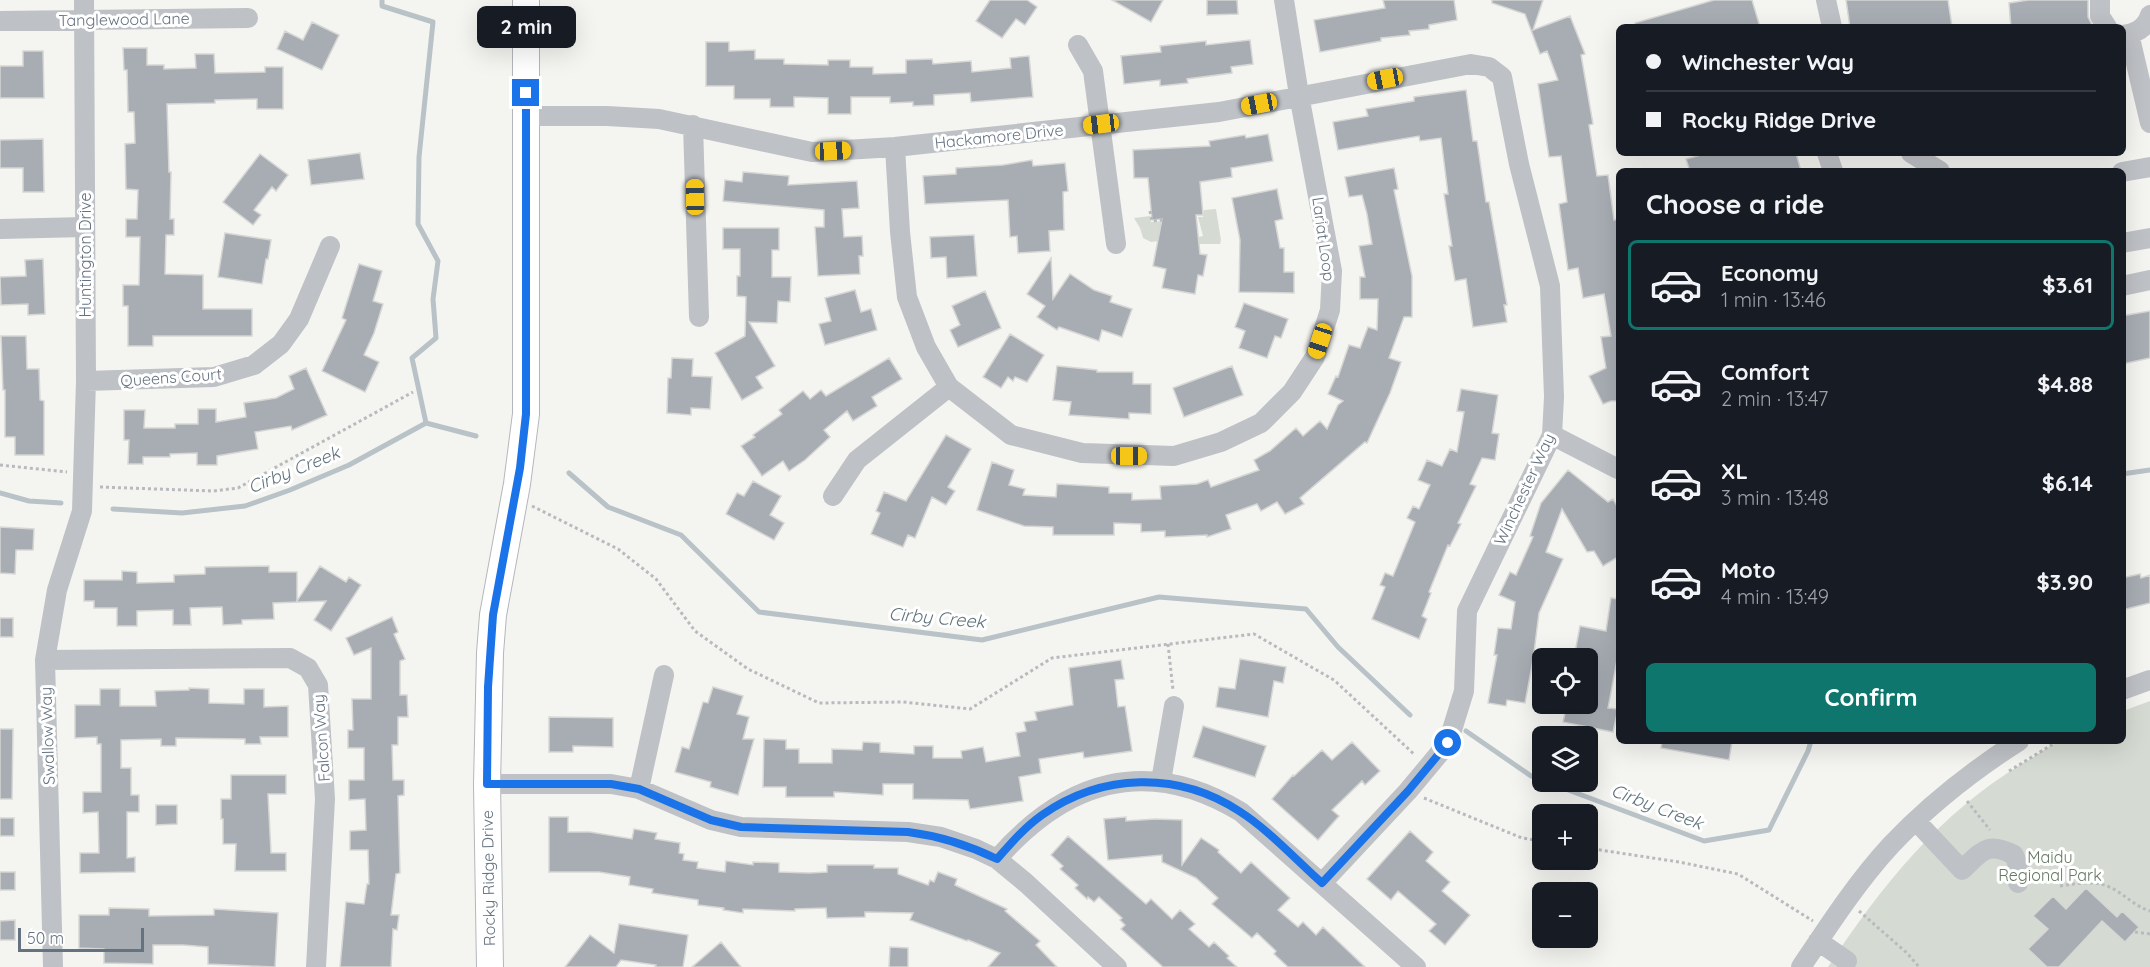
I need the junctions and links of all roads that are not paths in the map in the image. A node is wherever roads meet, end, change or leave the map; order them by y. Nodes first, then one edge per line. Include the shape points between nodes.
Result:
1 (84, 0) edge
2 (526, 0) edge
3 (1284, 0) edge
4 (1826, 0) edge
5 (2100, 0) edge
6 (2150, 16) edge
7 (248, 18) dead end
8 (84, 20) junction
9 (0, 21) edge
10 (1831, 24) edge
11 (2104, 24) edge
12 (2126, 34) edge
13 (1078, 45) dead end
14 (1471, 63) joint
15 (1299, 95) junction
16 (2148, 102) edge
17 (526, 116) junction
18 (2150, 123) edge
19 (1101, 124) junction
20 (693, 125) junction
21 (895, 147) junction
22 (1920, 156) edge
23 (1940, 164) edge
24 (2150, 167) edge
25 (2126, 171) edge
26 (85, 227) junction
27 (0, 229) edge
28 (2150, 238) edge
29 (2126, 242) edge
30 (1116, 244) dead end
31 (330, 246) dead end
32 (2150, 280) edge
33 (2126, 285) edge
34 (699, 317) dead end
35 (86, 381) junction
36 (949, 387) junction
37 (1552, 435) junction
38 (1616, 468) edge
39 (833, 496) dead end
40 (82, 511) joint
41 (45, 660) junction
42 (664, 675) dead end
43 (2150, 680) edge
44 (2126, 689) edge
45 (1174, 706) road end
46 (2015, 744) edge
47 (1161, 782) junction
48 (487, 784) junction
49 (639, 789) junction
50 (1916, 821) junction
51 (997, 859) junction
52 (1322, 883) junction
53 (2018, 883) dead end
54 (1822, 935) junction
55 (1847, 961) dead end
56 (53, 967) edge
57 (315, 967) edge
58 (490, 967) edge
59 (1117, 967) edge
60 (1416, 967) edge
61 (1801, 967) edge

1 - 8 street, Huntington Drive
2 - 17 main road, Rocky Ridge Drive
3 - 15 street, Lariat Loop
4 - 10 street
5 - 11 street
6 - 12 street via 2141,29
7 - 8 street, Tanglewood Lane
8 - 9 street, Tanglewood Lane
8 - 26 street, Huntington Drive
12 - 16 street
13 - 19 street via 1093,71
14 - 15 street, Hackamore Drive
14 - 37 street, Winchester Way via 1502,77 1550,286
15 - 19 street, Hackamore Drive via 1219,112
15 - 36 street, Lariat Loop via 1332,271 1330,310 1315,357 1292,392 1261,423 1221,442 1174,456 1082,453 1011,435
16 - 18 street
17 - 20 street, Hackamore Drive via 607,116
17 - 48 main road, Rocky Ridge Drive via 526,414 493,615
19 - 21 street, Hackamore Drive
19 - 30 street
20 - 21 street, Hackamore Drive via 812,152
20 - 34 street
21 - 36 street, Lariat Loop via 907,297 926,347
22 - 23 street
24 - 25 street
26 - 27 street
26 - 35 street, Huntington Drive
28 - 29 street
31 - 35 street, Queens Court via 299,319 282,344 254,365 214,377
32 - 33 street
35 - 40 street, Huntington Drive
36 - 39 street via 857,460
37 - 38 street
37 - 52 street, Winchester Way via 1467,611 1464,691 1448,743
40 - 41 street, Swallow Way via 57,590
41 - 56 street, Swallow Way
41 - 57 street, Falcon Way via 290,658 308,668 318,685 325,800
42 - 49 street
43 - 44 street
45 - 47 street
46 - 50 street via 1975,771
47 - 51 street via 1099,787 1071,798 1029,826
47 - 52 street via 1208,794 1241,812
48 - 49 street via 595,783
48 - 58 main road, Rocky Ridge Drive
49 - 51 street via 725,824 925,834 966,845
50 - 53 street via 1962,870 1983,850 1999,848 2014,855 2019,868
50 - 54 street via 1885,853 1853,907
51 - 59 street
52 - 60 street
54 - 55 street
54 - 61 street

